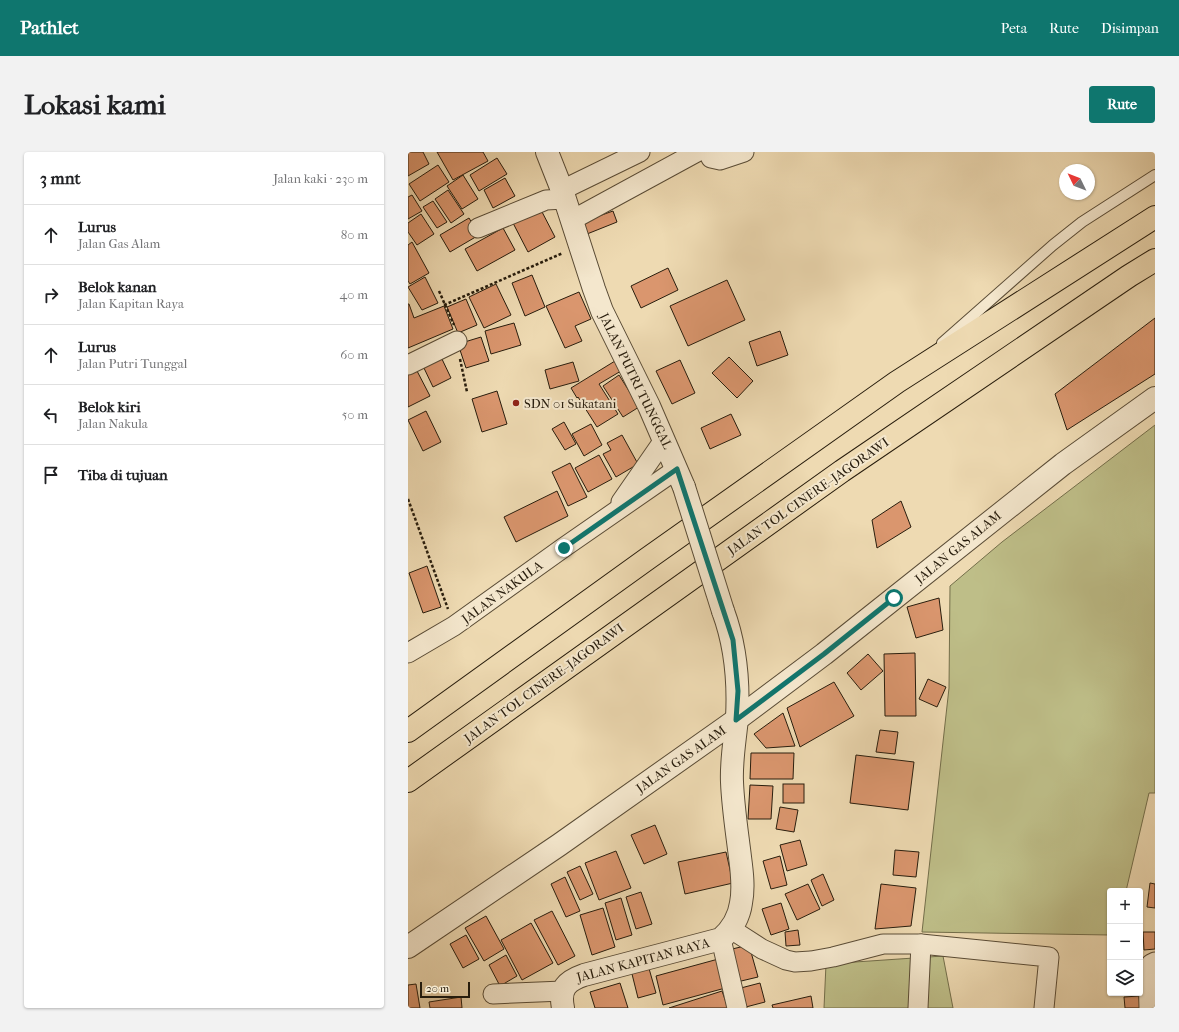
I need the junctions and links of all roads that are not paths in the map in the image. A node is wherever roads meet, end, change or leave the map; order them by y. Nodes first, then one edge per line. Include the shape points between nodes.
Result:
1 (547, 152) edge
2 (640, 152) edge
3 (698, 152) edge
4 (708, 152) edge
5 (744, 152) edge
6 (1155, 175) edge
7 (564, 194) junction
8 (1155, 217) edge
9 (572, 220) junction
10 (478, 228) dead end
11 (1155, 260) edge
12 (457, 341) dead end
13 (408, 365) edge
14 (897, 382) junction
15 (1155, 398) edge
16 (664, 440) junction
17 (680, 478) junction
18 (613, 513) junction
19 (408, 653) edge
20 (736, 720) junction
21 (408, 731) edge
22 (408, 781) edge
23 (726, 934) junction
24 (920, 944) junction
25 (408, 947) edge
26 (1155, 962) edge
27 (493, 994) dead end
28 (563, 999) edge
29 (736, 1008) edge
30 (918, 1008) edge
31 (1044, 1008) edge
32 (1149, 1008) edge

1 - 7 street, JALAN PUTRI TUNGGAL
2 - 7 street
3 - 9 street
4 - 5 street via 711,158 720,160
6 - 14 lane via 1082,222 1053,245
7 - 9 street, JALAN PUTRI TUNGGAL
7 - 10 street
8 - 14 highway
9 - 16 street, JALAN PUTRI TUNGGAL via 602,310
11 - 22 highway, JALAN TOL CINERE–JAGORAWI via 842,471
12 - 13 street
14 - 21 highway
15 - 20 street, JALAN GAS ALAM via 1063,464 824,654
16 - 17 street, JALAN PUTRI TUNGGAL
16 - 18 street, JALAN NAKULA
17 - 18 street, JALAN NAKULA
17 - 20 street, JALAN PUTRI TUNGGAL, bridge via 733,640 738,691
18 - 19 street, JALAN NAKULA via 454,626
20 - 23 street via 732,779 742,893 739,913
20 - 25 street, JALAN GAS ALAM via 559,845
23 - 24 street via 795,962 811,961 883,944
23 - 28 street, JALAN KAPITAN RAYA via 584,975 567,984
23 - 29 street
24 - 30 street
24 - 31 street via 1049,957
26 - 32 street via 1148,969
27 - 28 street

